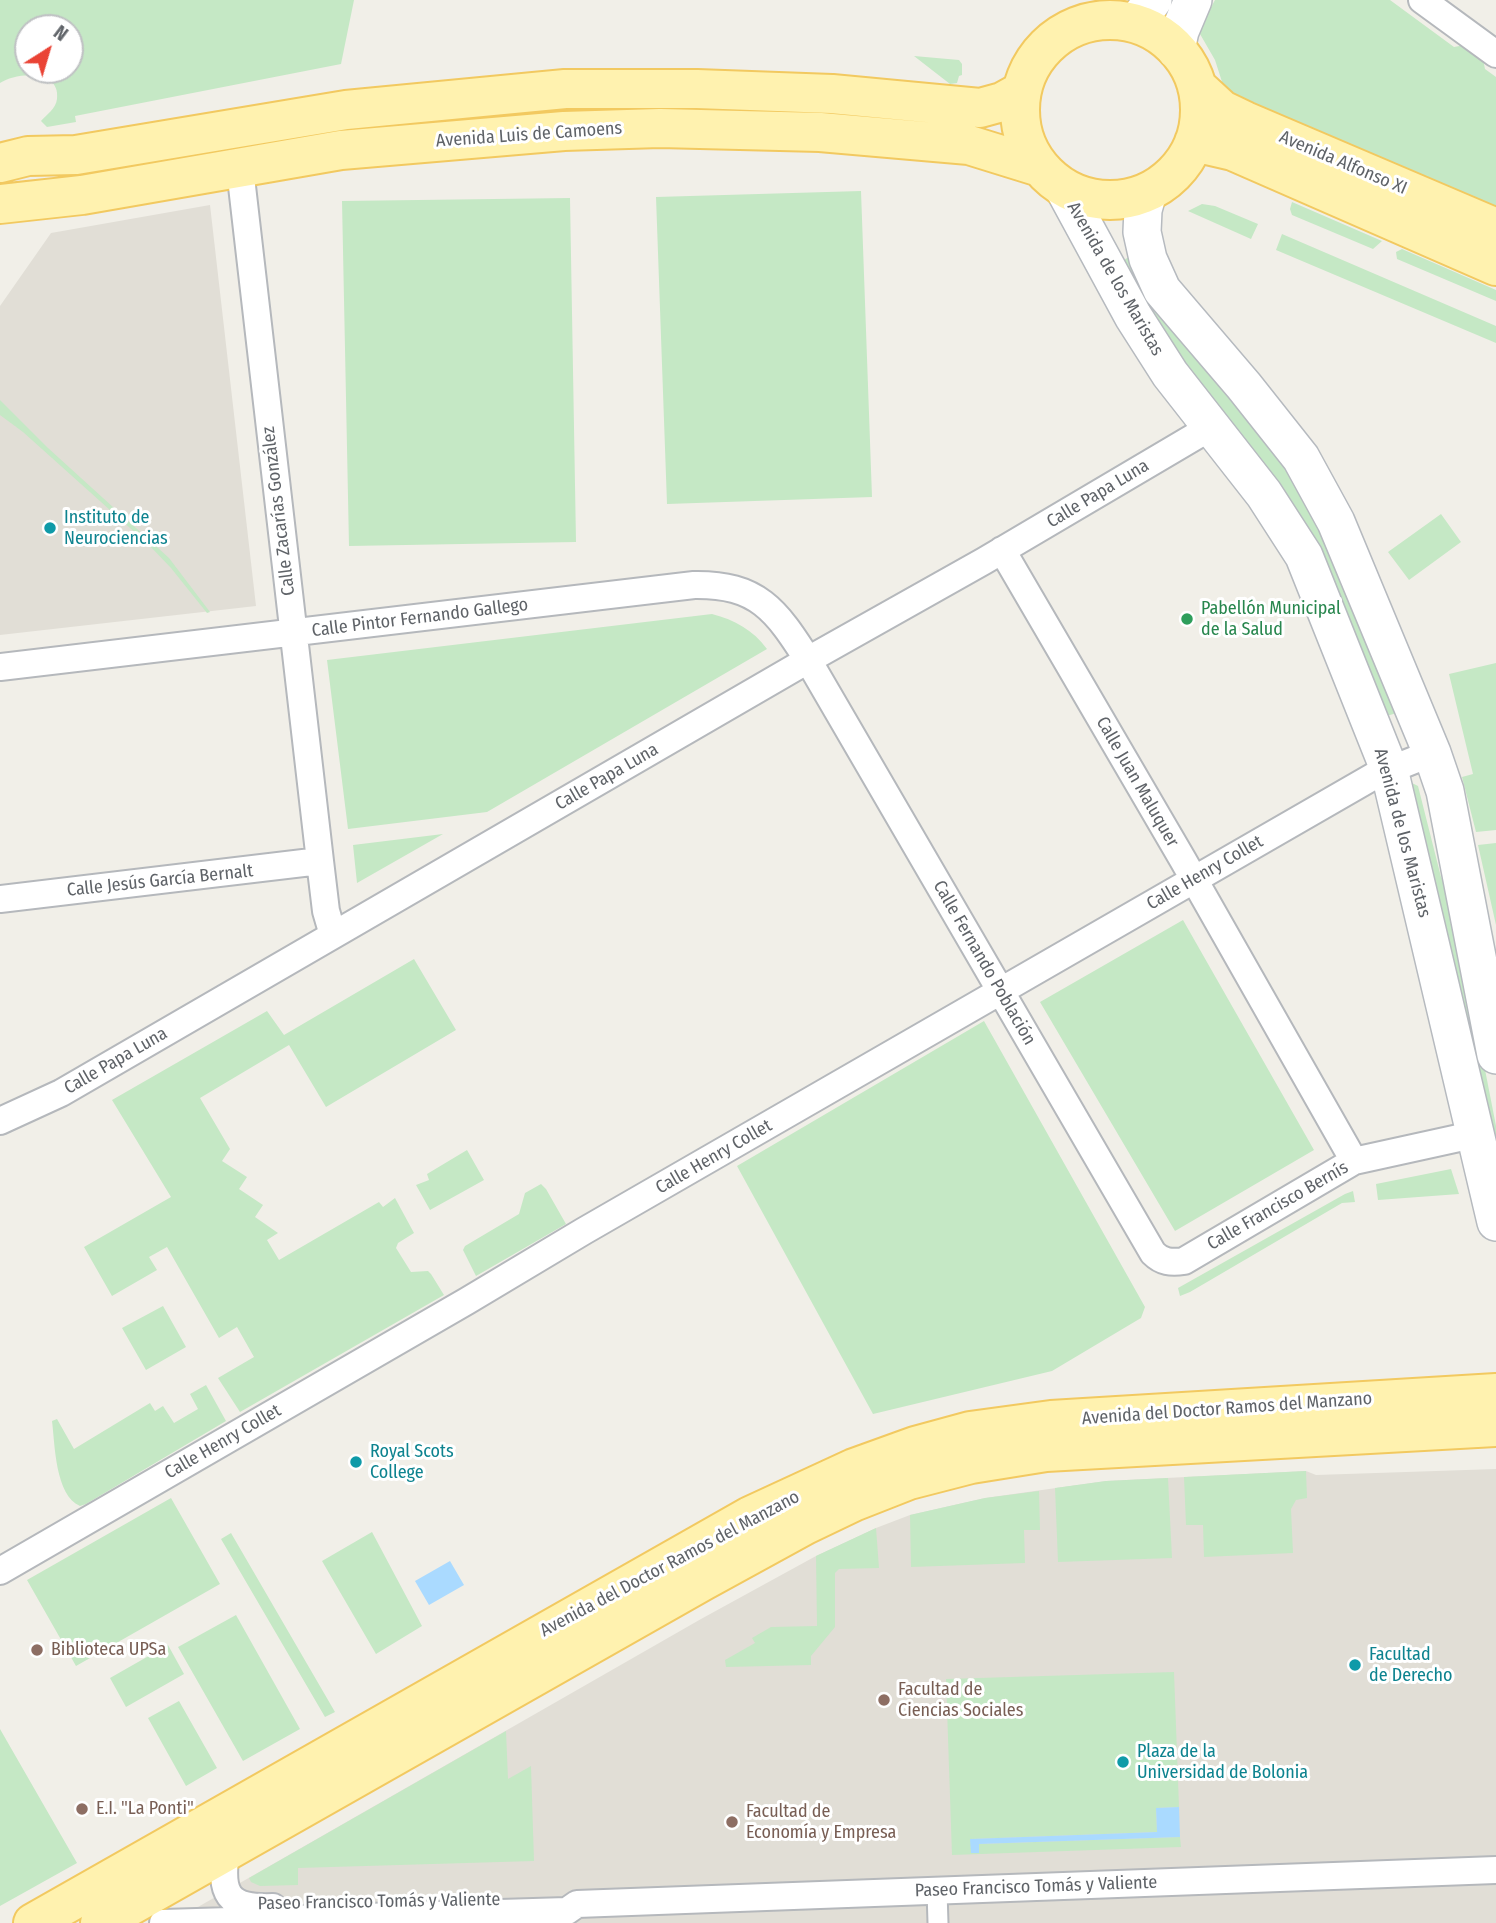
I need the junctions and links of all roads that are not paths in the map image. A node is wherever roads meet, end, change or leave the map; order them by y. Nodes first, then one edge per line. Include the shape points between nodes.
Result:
1 (1193, 0) edge
2 (1422, 0) edge
3 (1144, 11) edge
4 (1177, 50) junction
5 (1496, 54) edge
6 (1197, 87) junction
7 (1020, 92) junction
8 (1194, 142) junction
9 (68, 156) junction
10 (0, 163) edge
11 (240, 169) junction
12 (1051, 177) junction
13 (1148, 191) junction
14 (6, 211) edge
15 (1496, 228) edge
16 (1496, 265) edge
17 (1211, 427) junction
18 (1002, 550) junction
19 (293, 633) junction
20 (808, 660) junction
21 (0, 667) edge
22 (1432, 753) junction
23 (1389, 769) junction
24 (320, 861) junction
25 (1194, 879) junction
26 (0, 899) edge
27 (333, 935) junction
28 (1000, 991) junction
29 (1496, 1055) edge
30 (0, 1121) edge
31 (1477, 1134) junction
32 (1354, 1161) junction
33 (1496, 1222) edge
34 (1164, 1261) joint
35 (1496, 1393) edge
36 (1496, 1427) edge
37 (0, 1571) edge
38 (226, 1851) junction
39 (1496, 1870) edge
40 (937, 1891) junction
41 (577, 1904) junction
42 (636, 1913) edge
43 (33, 1923) edge
44 (100, 1923) edge
45 (163, 1923) edge
46 (938, 1923) edge

1 - 4 main road
2 - 5 street
3 - 4 main road via 1160,36
3 - 7 main road via 1088,23 1048,43
4 - 6 main road
6 - 8 main road via 1200,106
6 - 15 main road, Avenida Alfonso XI via 1222,110 1245,121
7 - 9 main road, Avenida Luis de Camoens via 980,108 832,94 565,89 346,110
7 - 12 main road via 1020,123 1027,146
8 - 13 main road via 1168,179
8 - 16 main road, Avenida Alfonso XI via 1233,151
9 - 10 main road, Avenida Luis de Camoens via 28,156
9 - 14 main road, Avenida Luis de Camoens via 28,184
11 - 12 main road, Avenida Luis de Camoens via 341,150 564,131 660,128 820,132 960,144 1002,154
11 - 14 main road, Avenida Luis de Camoens
11 - 19 street, Calle Zacarías González
12 - 13 main road via 1090,198 1120,199
12 - 17 main road, Avenida de los Maristas via 1170,374
13 - 22 main road, Avenida de los Maristas via 1142,232 1162,290 1301,458 1336,522
17 - 18 street, Calle Papa Luna
17 - 23 main road, Avenida de los Maristas via 1264,494 1304,556
18 - 20 street, Calle Papa Luna
18 - 25 street, Calle Juan Maluquer
19 - 20 street, Calle Pintor Fernando Gallego via 719,585 760,601 781,619
19 - 21 street, Calle Pintor Fernando Gallego
19 - 24 street, Calle Zacarías González
20 - 27 street, Calle Papa Luna
20 - 28 street, Calle Fernando Población
22 - 23 street, Calle Henry Collet
22 - 29 main road, Avenida de los Maristas via 1445,791
23 - 25 street, Calle Henry Collet
23 - 31 main road, Avenida de los Maristas
24 - 26 street, Calle Jesús García Bernalt
24 - 27 street, Calle Zacarías González
25 - 28 street, Calle Henry Collet
25 - 32 street, Calle Juan Maluquer
27 - 30 street, Calle Papa Luna via 61,1093
28 - 34 street, Calle Fernando Población via 1153,1253
28 - 37 street, Calle Henry Collet
31 - 32 street, Calle Francisco Bernís
31 - 33 main road, Avenida de los Maristas
32 - 34 street, Calle Francisco Bernís via 1184,1261
35 - 43 main road, Avenida del Doctor Ramos del Manzano via 1051,1420 970,1431 853,1468 750,1516
36 - 38 main road, Avenida del Doctor Ramos del Manzano via 1046,1452 909,1480 799,1529
38 - 41 street, Paseo Francisco Tomás y Valiente via 226,1893 239,1903 262,1908 568,1897
38 - 44 main road, Avenida del Doctor Ramos del Manzano
39 - 40 street, Paseo Francisco Tomás y Valiente
40 - 42 street, Paseo Francisco Tomás y Valiente
40 - 46 street
41 - 42 street, Paseo Francisco Tomás y Valiente
41 - 45 street, Paseo Francisco Tomás y Valiente via 567,1911

